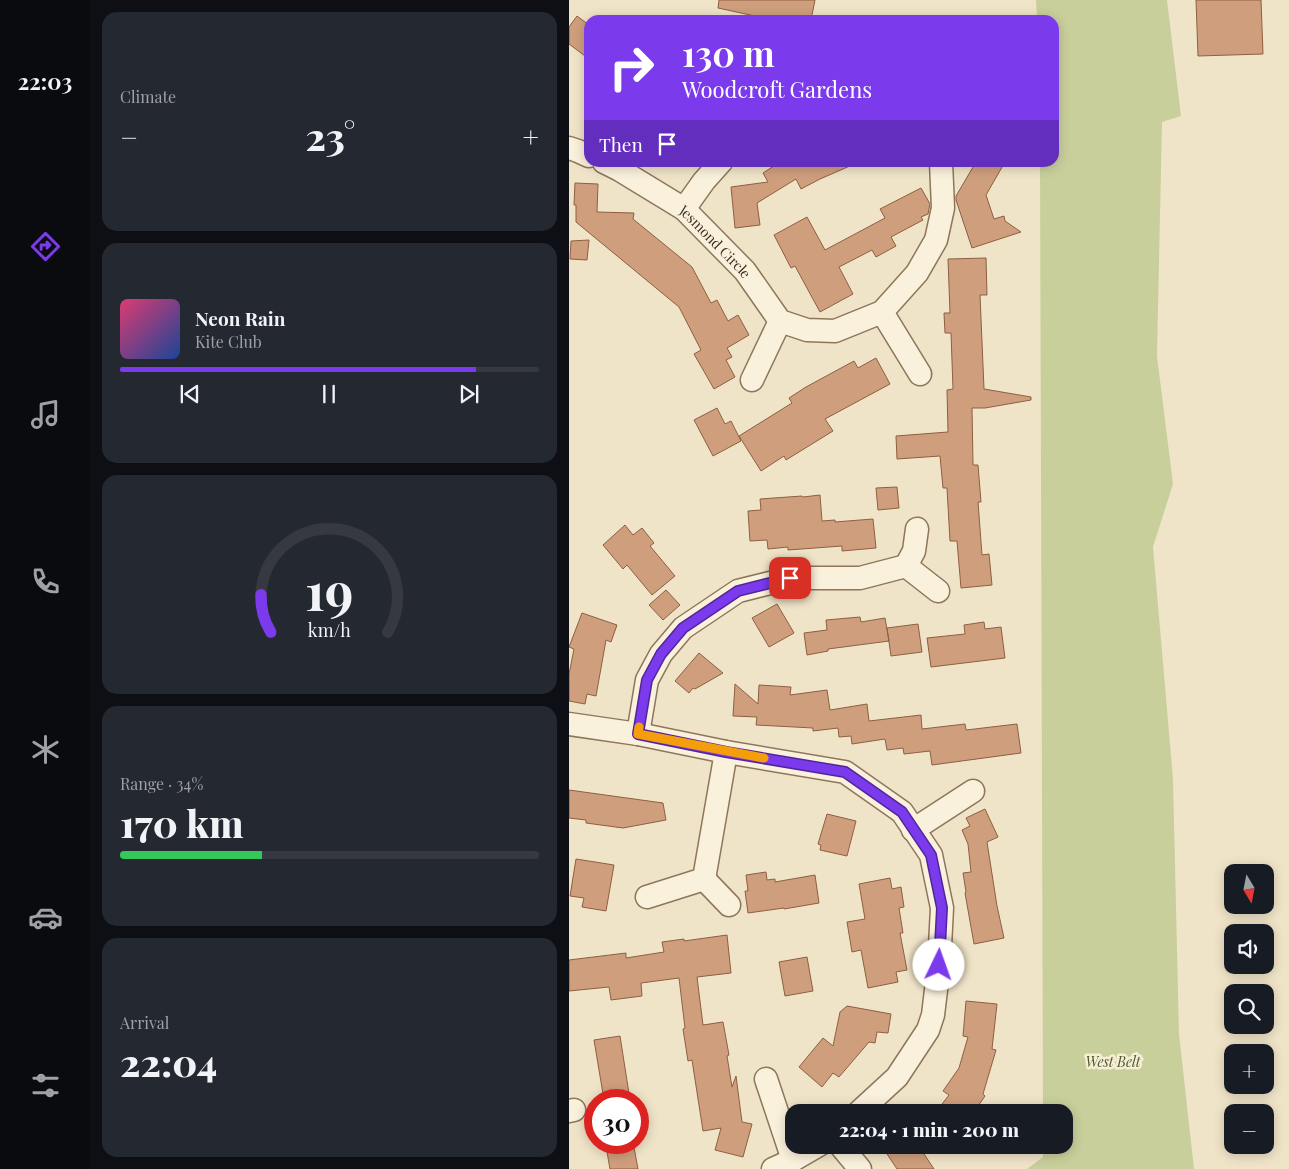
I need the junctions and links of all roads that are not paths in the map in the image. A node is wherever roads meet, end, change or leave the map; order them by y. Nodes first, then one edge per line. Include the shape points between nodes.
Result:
1 (569, 148) edge
2 (584, 154) edge
3 (614, 167) edge
4 (717, 167) edge
5 (941, 167) edge
6 (684, 209) junction
7 (882, 312) junction
8 (781, 321) junction
9 (920, 374) dead end
10 (752, 380) dead end
11 (917, 528) dead end
12 (906, 566) junction
13 (938, 591) dead end
14 (569, 724) edge
15 (638, 734) junction
16 (726, 752) junction
17 (973, 791) dead end
18 (913, 830) junction
19 (704, 879) junction
20 (647, 897) dead end
21 (729, 905) dead end
22 (766, 1079) dead end
23 (868, 1104) edge
24 (803, 1154) edge
25 (848, 1154) edge
26 (783, 1165) edge
27 (860, 1169) edge

1 - 2 street
3 - 6 street
4 - 6 street, Jesmond Circle
5 - 7 street via 943,208 936,240 917,273
6 - 8 street, Jesmond Circle via 745,271
7 - 8 street via 835,331 807,330
7 - 9 street
8 - 10 street
11 - 12 street via 914,551
12 - 13 street
12 - 15 street via 860,578 790,578 738,591 683,628 661,654 647,680
14 - 15 street
15 - 16 street
16 - 18 street via 845,772 902,812
16 - 19 street
17 - 18 street
18 - 23 street via 931,855 942,908 933,1015 928,1030 897,1077
19 - 20 street
19 - 21 street
22 - 26 street
24 - 26 street
25 - 27 street

